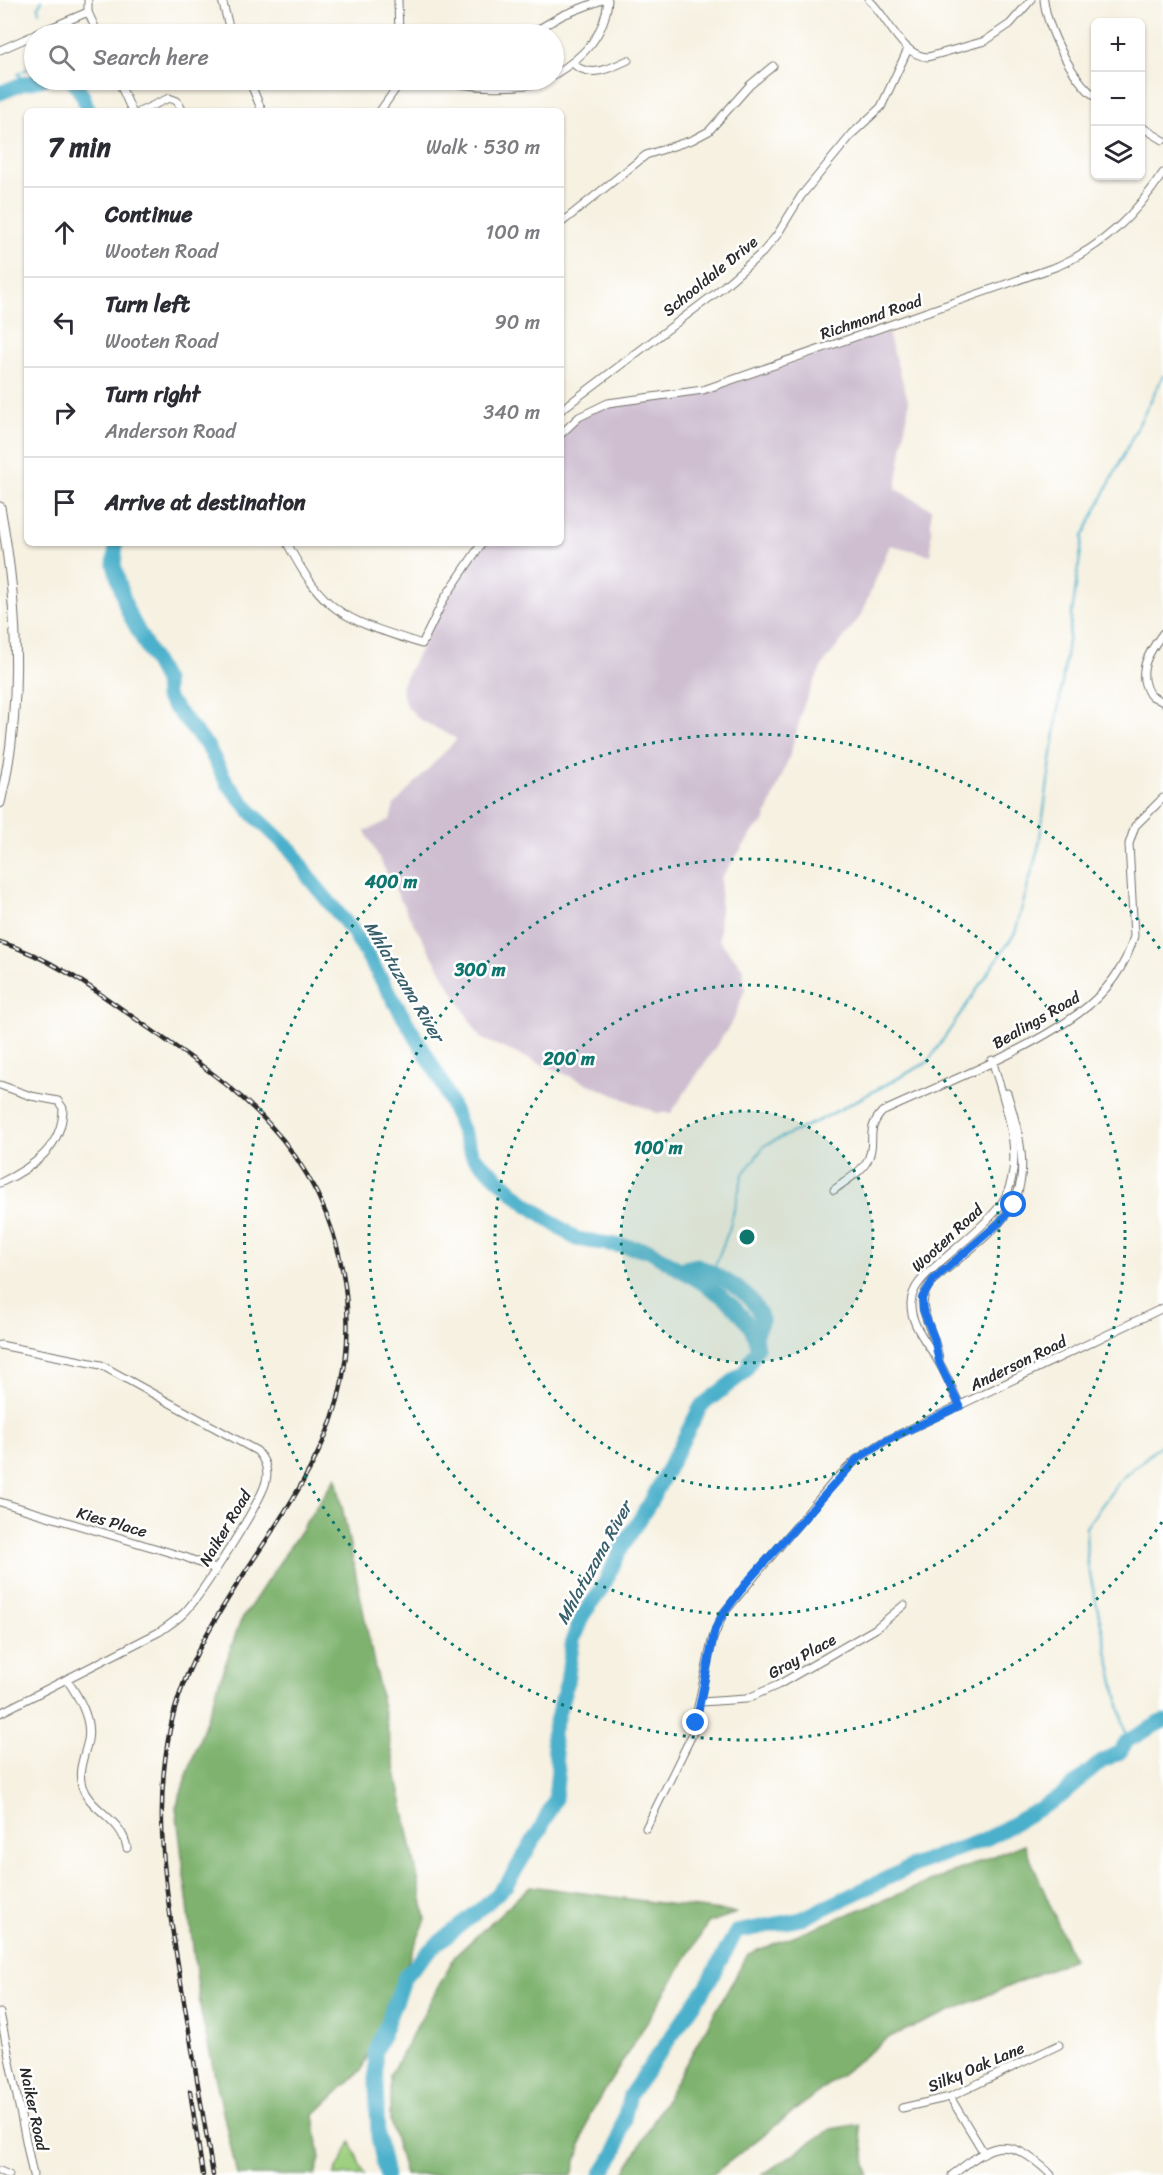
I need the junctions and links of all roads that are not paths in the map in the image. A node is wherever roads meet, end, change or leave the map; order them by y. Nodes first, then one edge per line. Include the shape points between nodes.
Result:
1 (88, 0) edge
2 (222, 0) edge
3 (398, 0) edge
4 (602, 0) edge
5 (608, 0) edge
6 (869, 0) edge
7 (1031, 0) edge
8 (1044, 0) edge
9 (88, 12) junction
10 (60, 24) edge
11 (93, 24) edge
12 (228, 24) edge
13 (399, 24) edge
14 (547, 24) edge
15 (24, 40) edge
16 (908, 49) junction
17 (0, 50) edge
18 (628, 60) dead end
19 (572, 63) junction
20 (773, 66) dead end
21 (564, 68) edge
22 (123, 90) edge
23 (253, 90) edge
24 (395, 90) edge
25 (1091, 93) edge
26 (131, 108) edge
27 (147, 108) edge
28 (181, 108) edge
29 (261, 108) edge
30 (382, 108) edge
31 (1145, 129) edge
32 (1163, 140) edge
33 (1163, 173) edge
34 (564, 221) edge
35 (564, 408) edge
36 (564, 431) edge
37 (0, 507) edge
38 (289, 546) edge
39 (480, 546) edge
40 (1163, 633) edge
41 (1163, 702) edge
42 (1163, 798) edge
43 (0, 803) edge
44 (994, 1060) junction
45 (0, 1085) edge
46 (0, 1183) edge
47 (834, 1190) dead end
48 (1163, 1308) edge
49 (0, 1345) edge
50 (939, 1362) junction
51 (960, 1406) junction
52 (0, 1502) edge
53 (215, 1569) junction
54 (904, 1605) dead end
55 (68, 1680) junction
56 (701, 1702) junction
57 (0, 1713) edge
58 (646, 1828) dead end
59 (127, 1848) dead end
60 (0, 2013) edge
61 (1059, 2045) dead end
62 (950, 2097) junction
63 (902, 2108) dead end
64 (984, 2152) junction
65 (0, 2171) edge
66 (9, 2175) edge
67 (33, 2175) edge
68 (952, 2175) edge
69 (1051, 2175) edge

1 - 9 street
2 - 12 street
3 - 13 street
4 - 14 street
5 - 19 street via 607,14 595,37
6 - 16 street
7 - 16 street via 1010,24 985,41 928,57
8 - 25 street via 1069,65
9 - 10 street
9 - 11 street
15 - 17 street
16 - 35 street, Schooldale Drive via 881,106 801,196 771,243 726,285
18 - 19 street via 605,71 591,72 583,72
19 - 21 street
20 - 34 street via 750,85 709,131 646,155
22 - 26 street
23 - 29 street
24 - 30 street
27 - 28 street via 169,98
31 - 32 street
33 - 36 street, Richmond Road via 1124,224 1068,262 703,390 608,403 579,417
37 - 43 street via 17,667 9,766
38 - 39 street via 314,590 339,612 422,644 448,592
40 - 41 street via 1146,658 1143,679 1150,695
42 - 44 street, Bealings Road via 1135,826 1129,844 1134,936 1124,962 1111,982 1080,1012
44 - 47 street, Bealings Road via 882,1112 873,1124 870,1157
44 - 50 street, Wooten Road via 1019,1134 1023,1176 1007,1215 933,1280 924,1293 923,1310
44 - 50 street, Wooten Road via 1010,1127 1012,1175 999,1207 924,1276 912,1295 914,1319
45 - 46 street via 58,1101 63,1108 59,1133 48,1151 21,1173
48 - 51 street, Anderson Road
49 - 53 street, Naiker Road via 101,1365 257,1451 266,1465 266,1481
50 - 51 street, Wooten Road
51 - 56 street, Anderson Road via 869,1450 835,1480 723,1614 712,1641
52 - 53 street, Kies Place
53 - 55 street, Naiker Road via 186,1611 169,1626
54 - 56 street, Gray Place via 865,1635 759,1695 729,1702
55 - 57 street, Naiker Road
55 - 59 street via 89,1732 81,1770 82,1788 119,1826
56 - 58 street, Anderson Road via 692,1735
60 - 67 street, Naiker Road
61 - 62 street, Silky Oak Lane
62 - 63 street, Silky Oak Lane
62 - 64 street
64 - 68 street
64 - 69 street via 1009,2146
65 - 66 street

